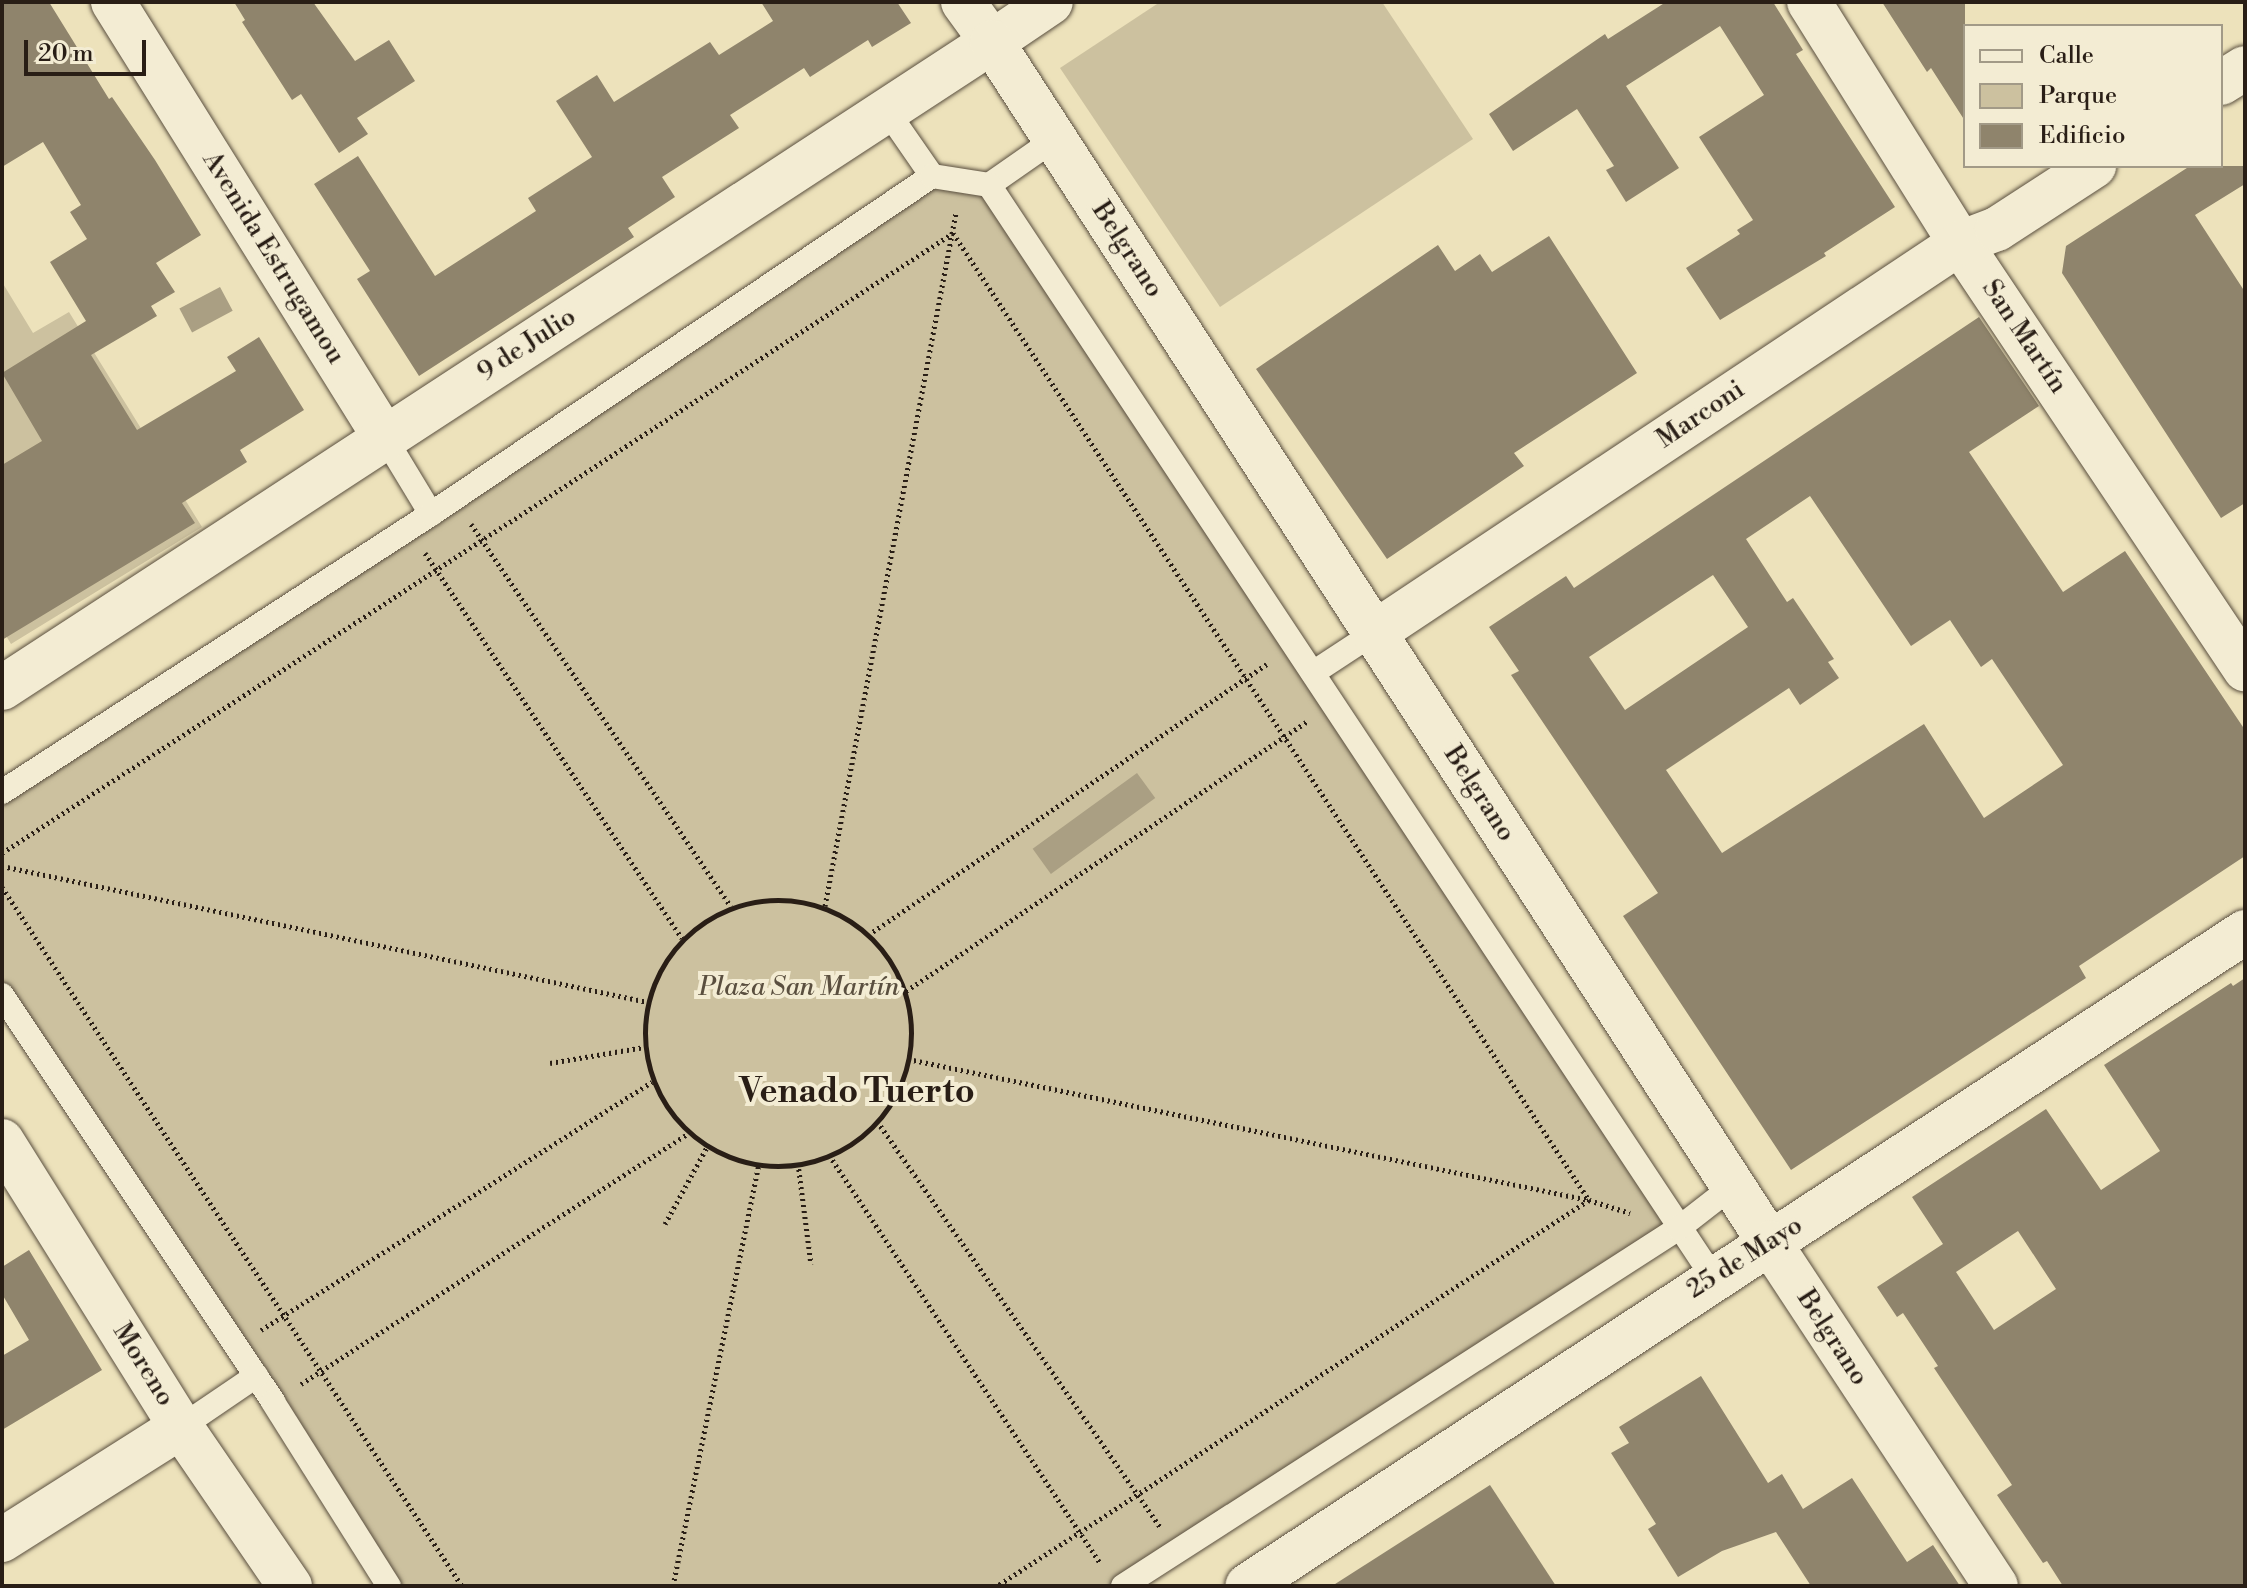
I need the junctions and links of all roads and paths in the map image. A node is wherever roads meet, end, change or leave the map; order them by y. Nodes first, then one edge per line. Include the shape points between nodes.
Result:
1 (113, 2) edge
2 (963, 2) edge
3 (1051, 2) edge
4 (1809, 2) edge
5 (992, 42) junction
6 (2245, 68) edge
7 (2223, 82) edge
8 (887, 111) junction
9 (1055, 139) junction
10 (2091, 168) edge
11 (932, 176) junction
12 (962, 181) junction
13 (989, 185) junction
14 (953, 233) junction
15 (1960, 243) junction
16 (385, 438) junction
17 (454, 499) junction
18 (431, 514) junction
19 (410, 529) junction
20 (481, 540) junction
21 (436, 570) junction
22 (1374, 633) junction
23 (1292, 647) junction
24 (2245, 669) edge
25 (1313, 673) junction
26 (1246, 678) junction
27 (2, 688) edge
28 (1334, 703) junction
29 (1285, 737) junction
30 (2, 792) edge
31 (2, 853) edge
32 (2, 866) edge
33 (2, 887) edge
34 (731, 906) junction
35 (825, 906) junction
36 (2245, 932) edge
37 (868, 935) junction
38 (682, 938) junction
39 (906, 991) junction
40 (2, 995) edge
41 (648, 1002) junction
42 (645, 1047) junction
43 (908, 1059) junction
44 (550, 1063) dead end
45 (652, 1082) junction
46 (877, 1121) junction
47 (690, 1132) junction
48 (2, 1141) edge
49 (708, 1145) junction
50 (829, 1155) junction
51 (798, 1163) junction
52 (759, 1164) junction
53 (1733, 1186) junction
54 (1589, 1200) junction
55 (665, 1224) dead end
56 (1679, 1228) junction
57 (1770, 1243) junction
58 (811, 1264) dead end
59 (1713, 1277) junction
60 (283, 1315) junction
61 (236, 1347) junction
62 (321, 1371) junction
63 (256, 1376) junction
64 (273, 1402) junction
65 (181, 1427) junction
66 (1137, 1495) junction
67 (1080, 1532) junction
68 (2, 1540) edge
69 (1177, 1552) junction
70 (1115, 1579) edge
71 (1151, 1579) edge
72 (290, 1586) edge
73 (389, 1586) edge
74 (462, 1586) edge
75 (673, 1586) edge
76 (997, 1586) edge
77 (1247, 1586) edge
78 (1996, 1586) edge

1 - 16 main road, Avenida Estrugamou
2 - 5 main road, Belgrano
3 - 5 main road, 9 de Julio
4 - 15 main road, San Martín
5 - 8 main road, 9 de Julio
5 - 9 main road, Belgrano
6 - 7 main road
8 - 11 lane
8 - 16 main road, 9 de Julio
9 - 13 lane
9 - 22 main road, Belgrano
10 - 15 main road, Marconi via 1997,229
11 - 12 lane
11 - 17 lane
12 - 13 lane
12 - 14 path
13 - 23 lane
14 - 20 path
14 - 26 path
14 - 35 path
15 - 22 main road, Marconi
15 - 24 main road, San Martín
16 - 18 lane, Avenida Estrugamou
16 - 27 main road, 9 de Julio
17 - 18 lane
17 - 20 path
18 - 19 lane
19 - 21 path
19 - 30 lane
20 - 21 path
20 - 34 path
21 - 31 path
21 - 38 path
22 - 25 lane, Marconi
22 - 53 main road, Belgrano
23 - 25 lane
23 - 26 path
25 - 28 lane
26 - 29 path
26 - 37 path
28 - 29 path
28 - 56 lane
29 - 39 path
29 - 54 path
32 - 41 path
33 - 60 path
34 - 35 path via 785,898
34 - 38 path
35 - 37 path
36 - 57 main road, 25 de Mayo
37 - 39 path via 880,944
38 - 41 path via 654,977
39 - 43 path via 912,1044
40 - 61 lane
41 - 42 path
42 - 44 path
42 - 45 path
43 - 46 path via 898,1094
43 - 54 path
45 - 47 path via 679,1125
45 - 60 path
46 - 50 path via 866,1134
46 - 66 path
47 - 49 path
47 - 62 path
48 - 65 main road, Moreno
49 - 52 path via 721,1155
49 - 55 path
50 - 51 path
50 - 67 path
51 - 52 path
51 - 58 path
52 - 75 path
53 - 56 lane
53 - 57 main road, Belgrano
54 - 56 path
54 - 66 path
56 - 59 lane
56 - 69 lane
57 - 59 main road, 25 de Mayo
57 - 78 main road, Belgrano
59 - 77 main road, 25 de Mayo
60 - 61 path
60 - 62 path
61 - 63 lane
62 - 64 path
62 - 74 path
63 - 64 lane
63 - 65 lane
64 - 73 lane
65 - 68 main road
65 - 72 main road, Moreno
66 - 67 path
66 - 69 path
67 - 70 path
67 - 76 path
69 - 71 lane
70 - 71 lane

